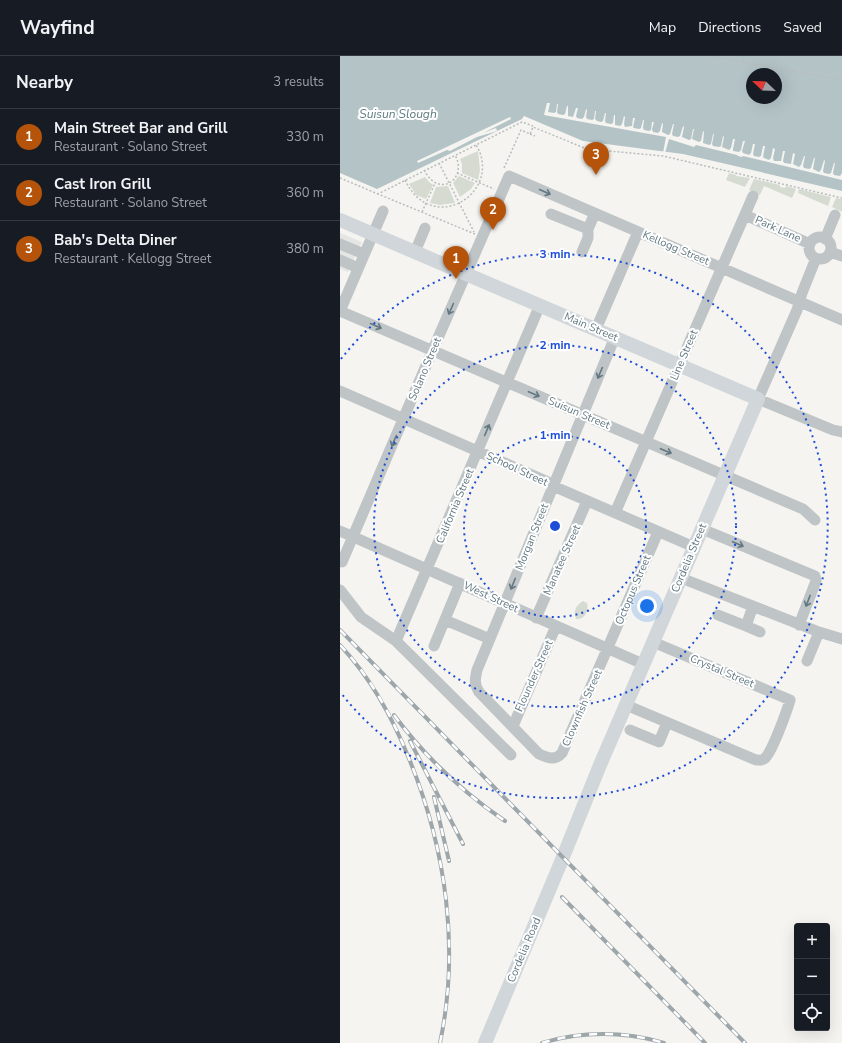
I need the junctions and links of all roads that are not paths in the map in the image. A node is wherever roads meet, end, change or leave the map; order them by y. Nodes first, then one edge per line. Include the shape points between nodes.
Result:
1 (510, 176) joint
2 (753, 196) dead end
3 (383, 211) dead end
4 (595, 213) junction
5 (551, 214) dead end
6 (745, 215) junction
7 (835, 215) dead end
8 (340, 220) edge
9 (425, 228) dead end
10 (588, 229) junction
11 (638, 232) junction
12 (373, 234) junction
13 (824, 239) junction
14 (340, 244) edge
15 (810, 244) junction
16 (415, 252) junction
17 (582, 252) dead end
18 (830, 252) junction
19 (364, 254) junction
20 (842, 256) edge
21 (816, 258) junction
22 (340, 260) edge
23 (358, 268) junction
24 (721, 268) junction
25 (466, 273) junction
26 (798, 302) junction
27 (540, 305) junction
28 (340, 311) edge
29 (842, 320) edge
30 (596, 329) junction
31 (615, 337) junction
32 (432, 351) junction
33 (680, 365) junction
34 (507, 383) junction
35 (340, 391) edge
36 (758, 399) junction
37 (582, 415) junction
38 (404, 419) junction
39 (842, 432) edge
40 (646, 442) junction
41 (478, 451) junction
42 (725, 476) junction
43 (553, 486) junction
44 (587, 501) junction
45 (615, 513) junction
46 (815, 520) dead end
47 (702, 529) junction
48 (340, 531) edge
49 (658, 532) junction
50 (354, 536) junction
51 (694, 547) junction
52 (342, 562) dead end
53 (428, 569) junction
54 (681, 578) junction
55 (460, 583) junction
56 (340, 590) edge
57 (505, 604) junction
58 (753, 606) junction
59 (718, 614) dead end
60 (536, 618) junction
61 (444, 620) junction
62 (799, 624) junction
63 (556, 626) junction
64 (746, 626) junction
65 (760, 632) dead end
66 (819, 632) junction
67 (490, 639) junction
68 (842, 639) edge
69 (396, 641) junction
70 (653, 642) junction
71 (434, 646) dead end
72 (608, 649) junction
73 (807, 661) dead end
74 (643, 664) junction
75 (626, 705) junction
76 (667, 722) junction
77 (513, 726) junction
78 (630, 730) dead end
79 (511, 756) dead end
80 (563, 858) joint
81 (485, 1043) edge

1 -> 4 street, Kellogg Street
1 - 25 street, Solano Street
2 - 6 street, Line Street
3 - 12 street
4 - 10 street
4 - 11 street, Kellogg Street
5 - 10 street
6 - 15 street, Park Lane
6 - 24 street, Line Street
7 - 13 street
8 - 12 main road, Main Street
9 - 16 street
10 - 17 street via 588,238
11 - 24 street, Kellogg Street
11 - 30 street
12 - 16 main road, Main Street
12 - 19 street
13 - 15 street via 818,238
13 - 18 street via 829,243
14 - 19 street
15 - 21 street via 809,250
16 - 25 main road, Main Street
18 - 20 street
18 - 21 street via 822,259
19 - 23 street
21 - 26 street, Cordelia Street
22 - 23 street
23 - 28 street
24 - 26 street, Kellogg Street
24 - 33 street, Line Street
25 - 27 main road, Main Street
25 -> 32 street, Solano Street
26 - 29 street, Kellogg Street
26 - 36 street, Cordelia Street via 797,310
27 - 30 main road, Main Street
27 - 34 street, California Street
28 -> 32 street, Suisun Street
30 - 31 main road, Main Street
31 - 33 main road, Main Street
31 -> 37 street, Morgan Street
32 - 34 street, Suisun Street
32 - 38 street, Solano Street
33 - 36 main road, Main Street
33 - 40 street, Line Street
34 -> 37 street, Suisun Street
41 -> 34 street, California Street
35 - 38 street, School Street
36 - 39 street, Main Street
36 - 42 main road, Cordelia Street
37 - 40 street, Suisun Street
37 - 43 street, Morgan Street
38 - 41 street, School Street
38 -> 50 street, Solano Street
40 -> 42 street, Suisun Street
40 - 45 street, Line Street
41 - 43 street, School Street
41 - 53 street, California Street
42 - 46 street, Suisun Street via 803,510
42 - 47 main road, Cordelia Street
43 - 44 street, School Street
43 -> 57 street, Morgan Street
44 - 45 street, School Street
44 - 60 street, Manatee Street
45 - 49 street, School Street
47 - 51 main road, Cordelia Street
47 -> 62 street via 815,576 816,581
48 - 50 street, West Street
49 - 51 street, School Street
49 - 72 street, Octopus Street
50 - 52 street, Solano Street
50 - 53 street, West Street
51 - 54 main road, Cordelia Street
53 - 55 street, West Street
53 - 69 street, California Street
54 - 58 street
54 - 70 main road, Cordelia Street
55 - 57 street, West Street
55 - 61 street
56 - 69 street via 361,617
57 - 60 street, West Street
57 - 67 street, Morgan Street
58 - 62 street
58 - 64 street
59 - 64 street
60 - 63 street, West Street
61 - 67 street
61 - 71 street
62 - 66 street
63 - 72 street, West Street
63 - 77 street, Flounder Street
64 - 65 street
66 - 68 street
66 - 73 street
67 - 77 street, Morgan Street via 477,670 475,685
69 - 79 street
70 - 74 main road, Cordelia Street
70 - 76 street, Crystal Street via 790,700 763,760 756,760
72 - 74 street, West Street
72 - 77 street, Clownfish Street via 559,757 554,759 539,754
74 - 75 main road, Cordelia Street
75 - 76 street
75 - 80 main road, Cordelia Street
76 - 78 street via 659,742
80 - 81 main road, Cordelia Road

